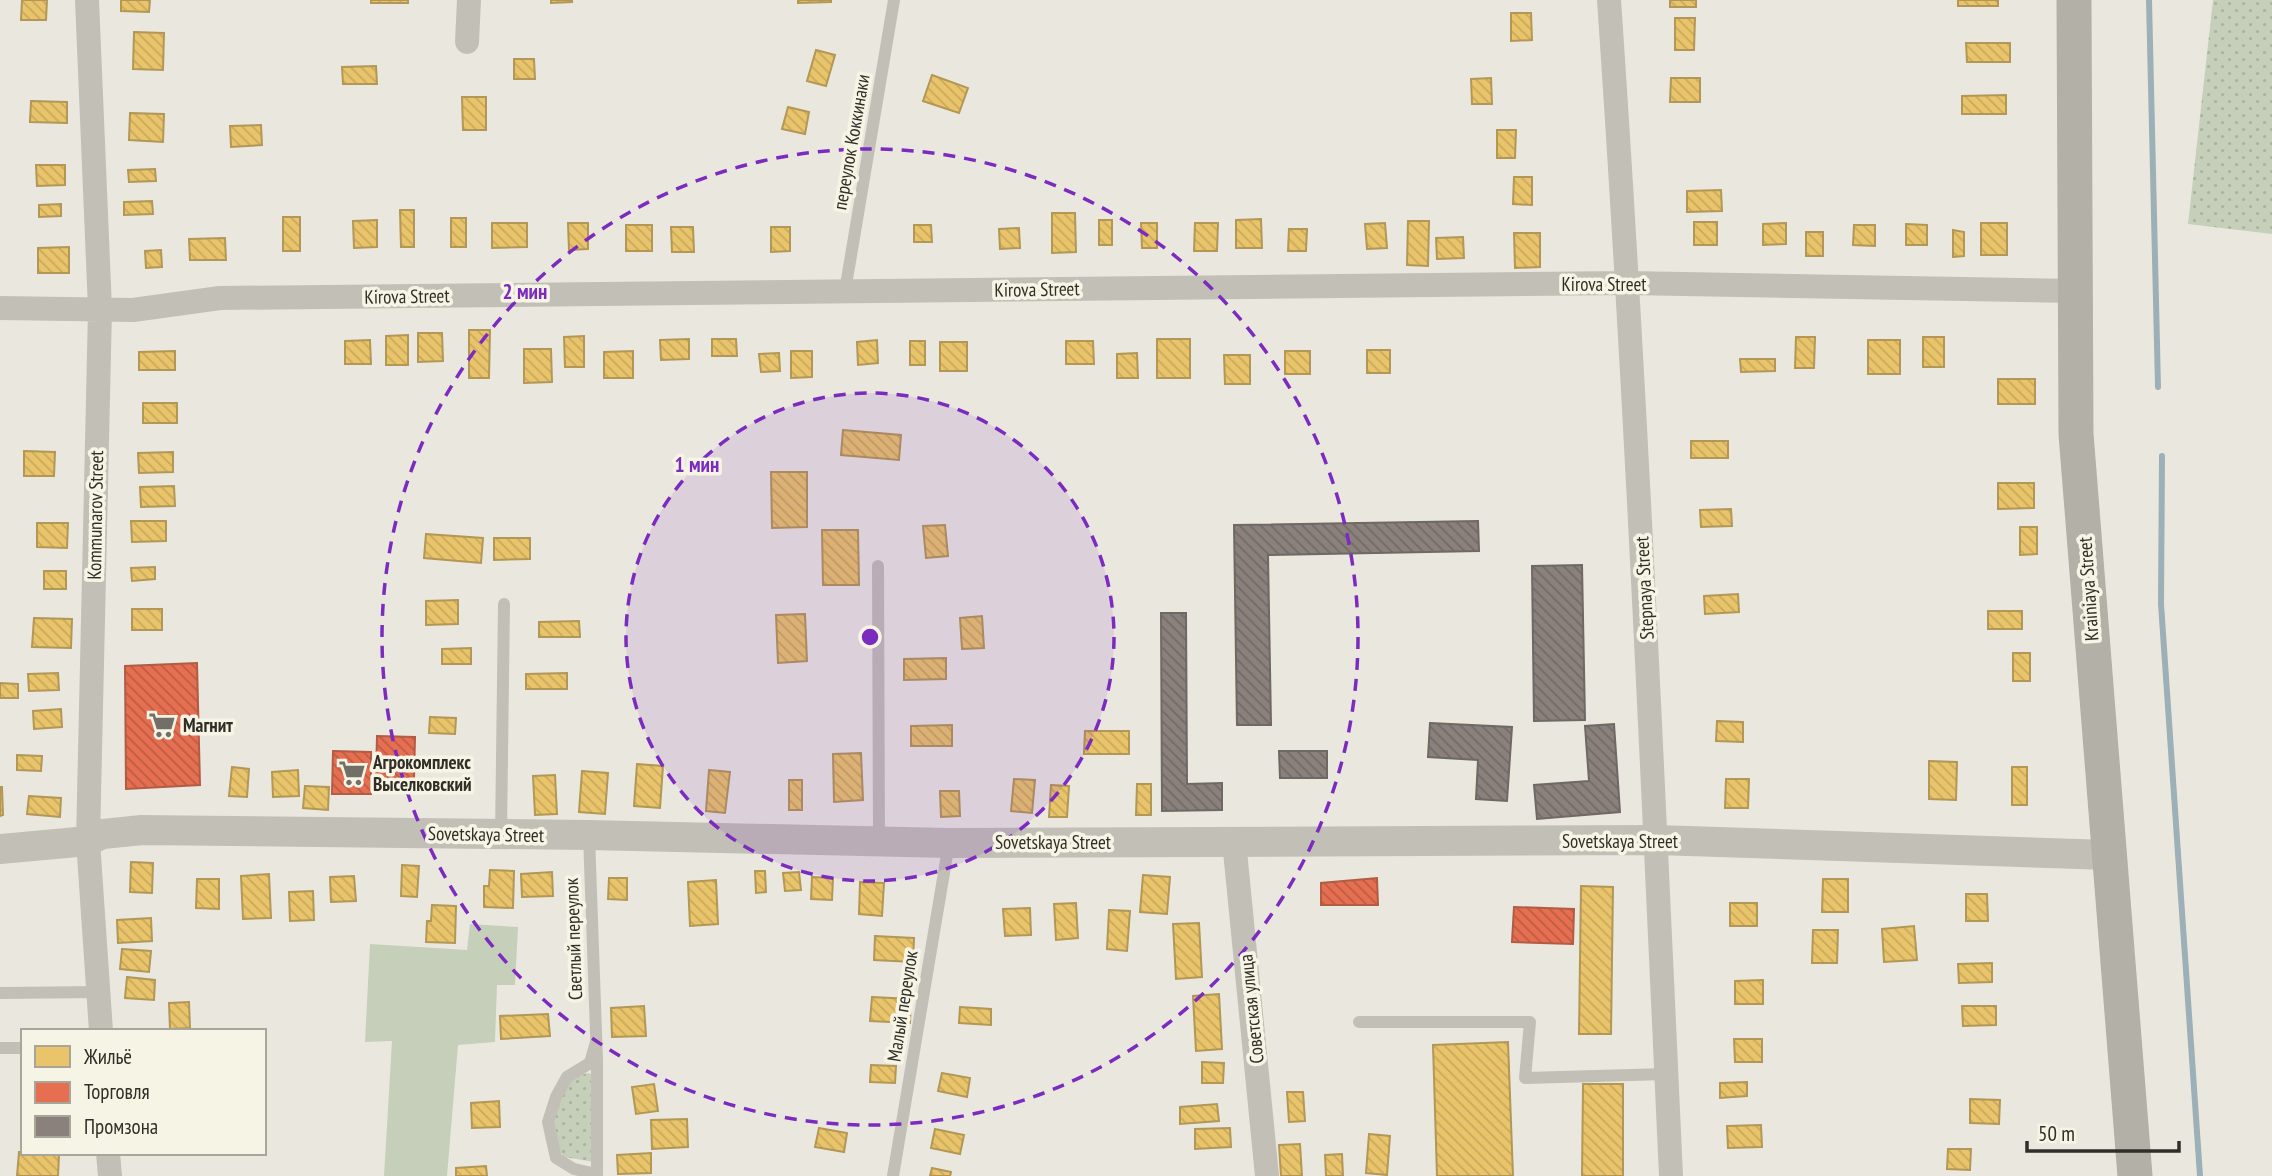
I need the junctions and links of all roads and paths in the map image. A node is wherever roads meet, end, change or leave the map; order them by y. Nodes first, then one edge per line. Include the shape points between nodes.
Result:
1 (87, 0) edge
2 (469, 0) edge
3 (894, 0) edge
4 (1609, 0) edge
5 (2074, 0) edge
6 (467, 42) dead end
7 (1628, 283) junction
8 (845, 291) junction
9 (2074, 291) junction
10 (0, 308) edge
11 (100, 309) junction
12 (878, 566) dead end
13 (504, 604) dead end
14 (501, 835) junction
15 (589, 835) junction
16 (1657, 840) junction
17 (88, 841) junction
18 (879, 841) junction
19 (1234, 841) junction
20 (949, 843) junction
21 (0, 849) edge
22 (2108, 856) junction
23 (100, 992) junction
24 (0, 993) edge
25 (1359, 1022) dead end
26 (101, 1029) edge
27 (596, 1042) junction
28 (0, 1048) edge
29 (21, 1048) edge
30 (1666, 1074) junction
31 (108, 1155) edge
32 (110, 1176) edge
33 (893, 1176) edge
34 (1267, 1176) edge
35 (1671, 1176) edge
36 (2135, 1176) edge

1 - 11 street, Kommunarov Street
2 - 6 street
3 - 8 lane, переулок Коккинаки
4 - 7 street, Stepnaya Street
5 - 9 main road, Krainiaya Street
7 - 8 street, Kirova Street
7 - 9 street, Kirova Street
7 - 16 street, Stepnaya Street
8 - 11 street, Kirova Street via 220,298 133,310
9 - 22 main road, Krainiaya Street via 2076,433
10 - 11 street, Kirova Street
11 - 17 street, Kommunarov Street
12 - 18 lane
13 - 14 lane
14 - 15 street, Sovetskaya Street
14 - 17 street, Sovetskaya Street via 142,830 103,834
15 - 18 street, Sovetskaya Street
15 - 27 lane, Светлый переулок
16 - 19 street, Sovetskaya Street
16 - 22 street, Sovetskaya Street
16 - 30 street, Stepnaya Street
17 - 21 street, Sovetskaya Street
17 - 23 street, Kommunarov Street
18 - 20 street, Sovetskaya Street
19 - 20 street, Sovetskaya Street
19 - 34 street, Советская улица
20 - 33 lane, Малый переулок
22 - 36 main road, Krainiaya Street
23 - 24 lane
23 - 26 street, Kommunarov Street
25 - 30 lane via 1530,1022 1525,1078
27 - 27 lane, Светлый переулок via 597,1060 597,1174 574,1170 556,1158 548,1122 567,1077 590,1063
28 - 29 lane
30 - 35 street, Stepnaya Street
31 - 32 street

